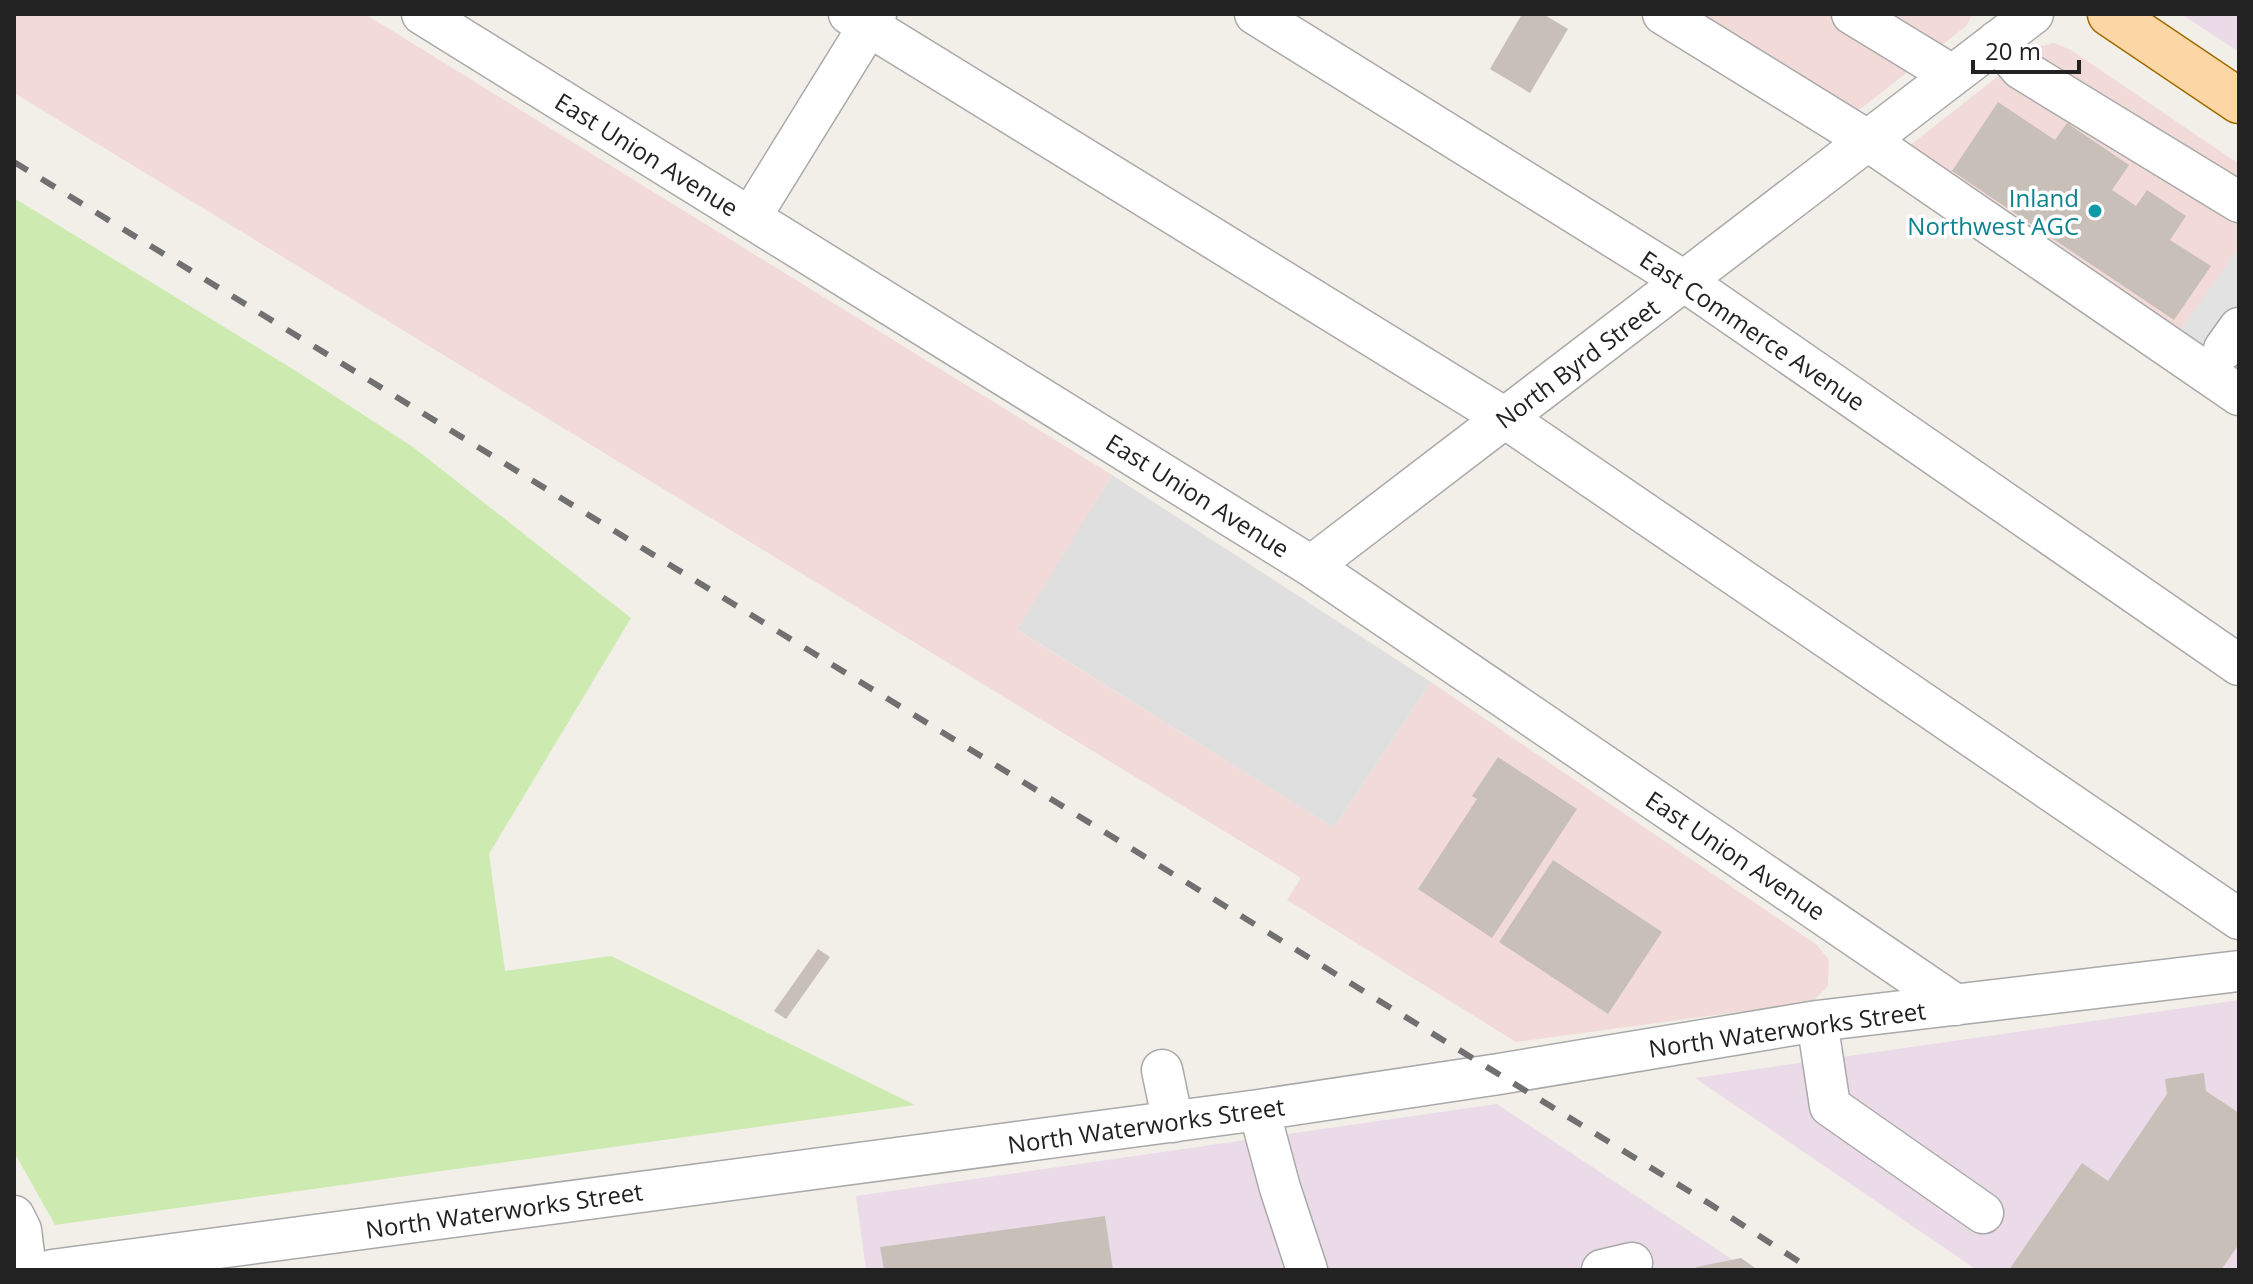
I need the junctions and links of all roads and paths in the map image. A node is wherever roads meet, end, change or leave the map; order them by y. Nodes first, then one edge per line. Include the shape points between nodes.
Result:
1 (422, 14) edge
2 (1255, 14) edge
3 (1663, 14) edge
4 (1852, 14) edge
5 (2033, 14) edge
6 (2110, 14) edge
7 (864, 18) edge
8 (1997, 41) junction
9 (1952, 75) junction
10 (2239, 101) edge
11 (1867, 140) junction
12 (2239, 202) edge
13 (750, 218) junction
14 (1684, 281) junction
15 (2239, 395) edge
16 (1505, 418) junction
17 (1311, 566) junction
18 (2239, 665) edge
19 (2239, 919) edge
20 (2239, 971) edge
21 (1956, 1005) junction
22 (1817, 1021) junction
23 (1162, 1070) dead end
24 (1259, 1110) junction
25 (1173, 1122) junction
26 (1983, 1213) dead end
27 (14, 1216) edge
28 (26, 1270) edge
29 (52, 1270) edge
30 (1307, 1270) edge

1 - 13 street, East Union Avenue
2 - 14 street, East Commerce Avenue
3 - 11 street
4 - 9 street
5 - 8 street, North Byrd Street
6 - 10 main road
7 - 13 street
7 - 16 street
8 - 9 street, North Byrd Street
8 - 12 street via 2021,69
9 - 11 street, North Byrd Street
11 - 14 street, North Byrd Street
11 - 15 street
13 - 17 street, East Union Avenue
14 - 16 street, North Byrd Street
14 - 18 street, East Commerce Avenue
16 - 17 street, North Byrd Street
16 - 19 street
17 - 21 street, East Union Avenue
20 - 21 street, North Waterworks Street
21 - 22 street, North Waterworks Street
22 - 24 street, North Waterworks Street
22 - 26 street via 1830,1106
23 - 25 street
24 - 25 street, North Waterworks Street
24 - 30 street
25 - 29 street, North Waterworks Street
27 - 28 street

